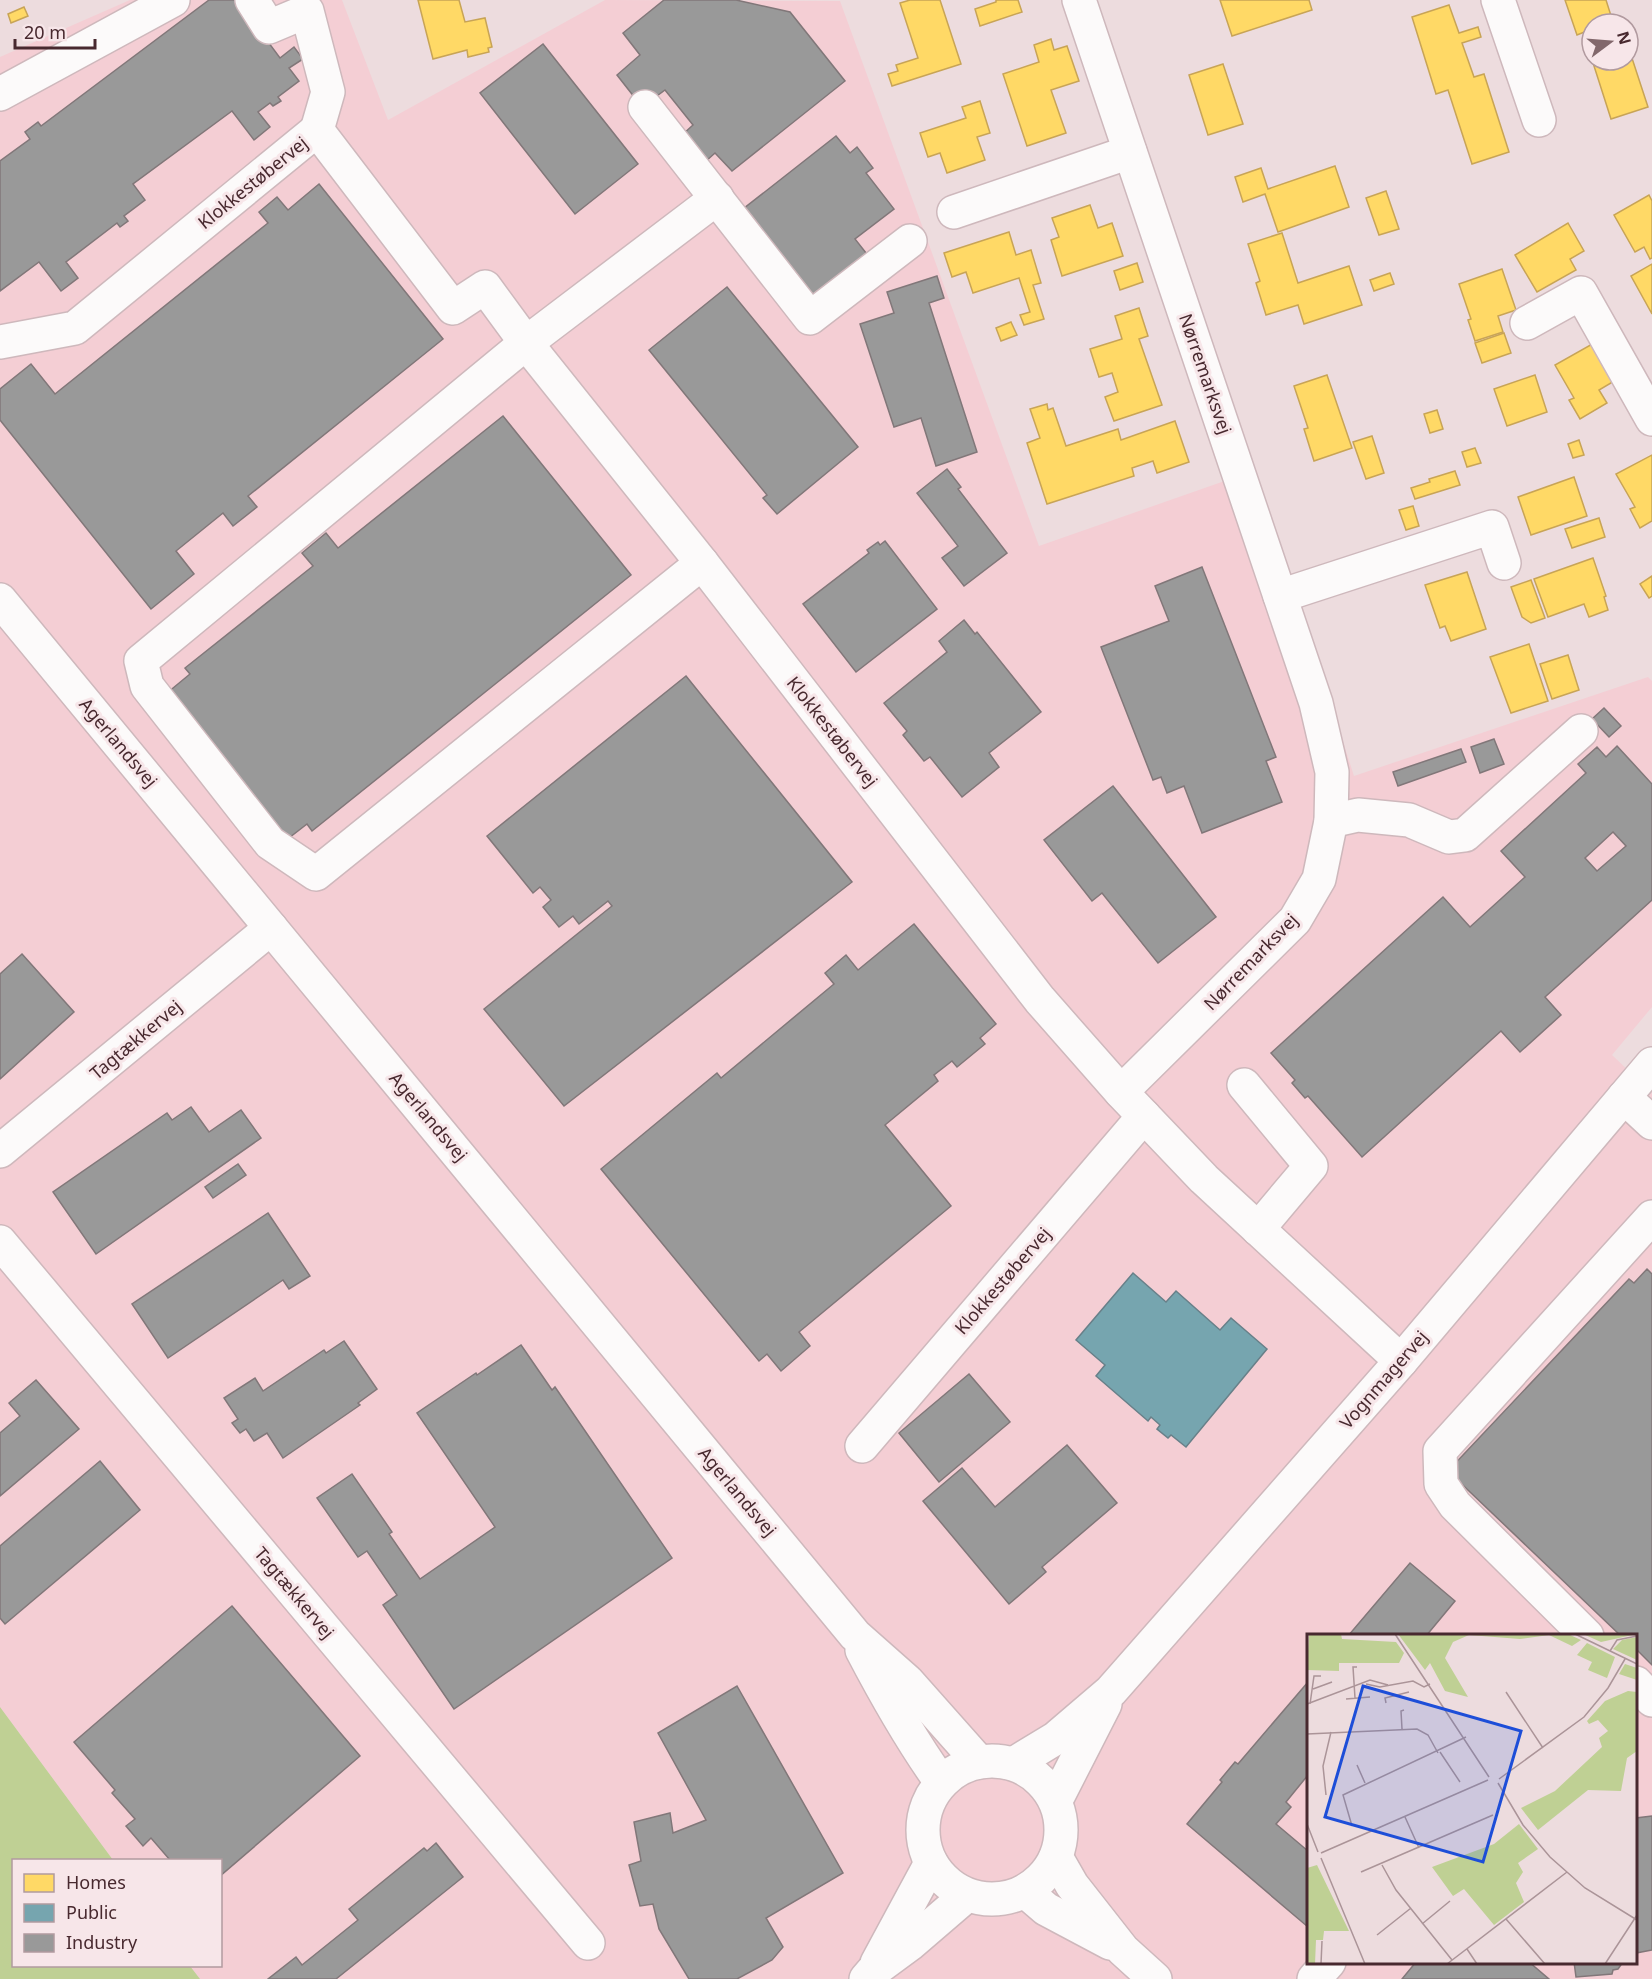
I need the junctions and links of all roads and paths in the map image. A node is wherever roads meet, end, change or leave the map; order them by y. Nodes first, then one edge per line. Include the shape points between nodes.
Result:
1 (173, 0) edge
2 (252, 0) edge
3 (1079, 0) edge
4 (1498, 0) edge
5 (0, 94) edge
6 (645, 107) dead end
7 (1539, 120) dead end
8 (317, 130) junction
9 (1130, 153) junction
10 (717, 198) junction
11 (954, 212) dead end
12 (910, 241) dead end
13 (1527, 323) dead end
14 (0, 342) edge
15 (526, 343) junction
16 (1643, 384) edge
17 (1652, 419) edge
18 (702, 563) junction
19 (1503, 563) dead end
20 (1280, 596) junction
21 (0, 600) edge
22 (1581, 730) dead end
23 (1331, 822) junction
24 (271, 928) junction
25 (1652, 1064) edge
26 (1244, 1085) dead end
27 (1121, 1092) junction
28 (1624, 1097) junction
29 (1144, 1116) junction
30 (1652, 1123) edge
31 (0, 1152) edge
32 (1652, 1217) edge
33 (1258, 1229) junction
34 (0, 1242) edge
35 (1401, 1361) junction
36 (862, 1446) dead end
37 (1586, 1634) edge
38 (855, 1635) junction
39 (1637, 1685) edge
40 (1111, 1691) junction
41 (1652, 1700) edge
42 (978, 1761) junction
43 (1015, 1763) junction
44 (941, 1782) junction
45 (1056, 1800) junction
46 (1056, 1857) junction
47 (931, 1863) junction
48 (1025, 1891) junction
49 (967, 1895) junction
50 (588, 1944) dead end
51 (1122, 1950) junction
52 (1327, 1964) edge
53 (869, 1976) edge
54 (1155, 1979) edge
55 (1314, 1979) edge

1 - 5 street
2 - 8 street via 269,27 307,11 328,92
3 - 9 street, Nørremarksvej
4 - 7 street
6 - 10 street
8 - 14 street, Klokkestøbervej via 75,328
8 - 15 street, Klokkestøbervej via 453,308 485,287
9 - 11 street
9 - 20 street, Nørremarksvej
10 - 12 street via 810,318
10 - 15 street
13 - 16 street via 1581,293
15 - 18 street, Klokkestøbervej
15 - 18 street via 141,661 147,686 270,843 316,874
16 - 17 street
18 - 27 street, Klokkestøbervej via 1040,1000
19 - 20 street via 1492,527
20 - 23 street, Nørremarksvej via 1316,703 1332,772
21 - 24 street, Agerlandsvej
22 - 23 street via 1465,835 1449,837 1409,820 1358,815
23 - 27 street, Nørremarksvej via 1319,879 1295,920
24 - 31 street, Tagtækkervej
24 - 38 street, Agerlandsvej
25 - 28 street, Vognmagervej
26 - 33 street via 1311,1166
27 - 29 street, Klokkestøbervej
28 - 30 street
28 - 35 street, Vognmagervej
29 - 33 street, Klokkestøbervej
29 - 36 street, Klokkestøbervej
32 - 37 street via 1440,1450 1441,1484 1455,1505
33 - 35 street, Klokkestøbervej
34 - 50 street, Tagtækkervej
35 - 40 street, Vognmagervej
38 - 42 street, Agerlandsvej via 907,1681
38 - 44 street, Agerlandsvej via 888,1702
39 - 41 street
40 - 43 street, Vognmagervej via 1056,1738
40 - 45 street, Vognmagervej
42 - 43 street
42 - 44 street
43 - 45 street via 1046,1784
44 - 47 street via 928,1801 923,1823 924,1845
45 - 46 street via 1061,1838
46 - 48 street via 1043,1877
46 - 51 street via 1072,1885
47 - 49 street via 953,1887
47 - 53 street
48 - 49 street via 1000,1899
48 - 51 street via 1046,1909
49 - 53 street
51 - 54 street
52 - 55 street

